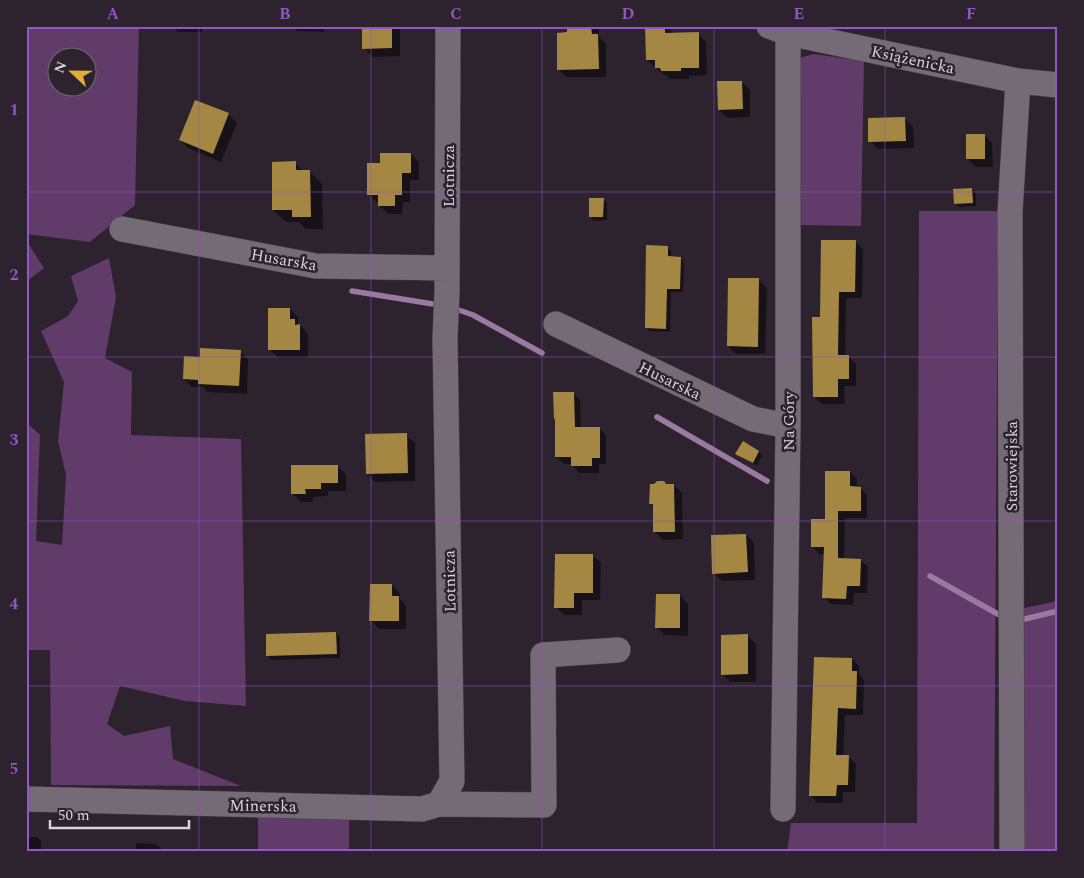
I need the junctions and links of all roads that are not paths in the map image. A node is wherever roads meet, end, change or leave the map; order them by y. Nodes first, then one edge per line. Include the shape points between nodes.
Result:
1 (448, 26) edge
2 (778, 29) edge
3 (1018, 81) junction
4 (1058, 84) edge
5 (122, 229) dead end
6 (447, 268) junction
7 (556, 324) dead end
8 (788, 426) junction
9 (618, 650) dead end
10 (26, 799) edge
11 (439, 804) junction
12 (783, 809) dead end
13 (1012, 852) edge

1 - 6 street, Lotnicza
2 - 3 street, Książenicka
2 - 8 street, Na Góry
3 - 4 street, Książenicka
3 - 13 street, Starowiejska via 1010,212
5 - 6 street, Husarska via 316,266
6 - 11 street, Lotnicza via 445,338 452,782
7 - 8 street, Husarska via 753,420
8 - 12 street, Na Góry
9 - 11 street via 544,656 544,804
10 - 11 street, Minerska via 422,809

